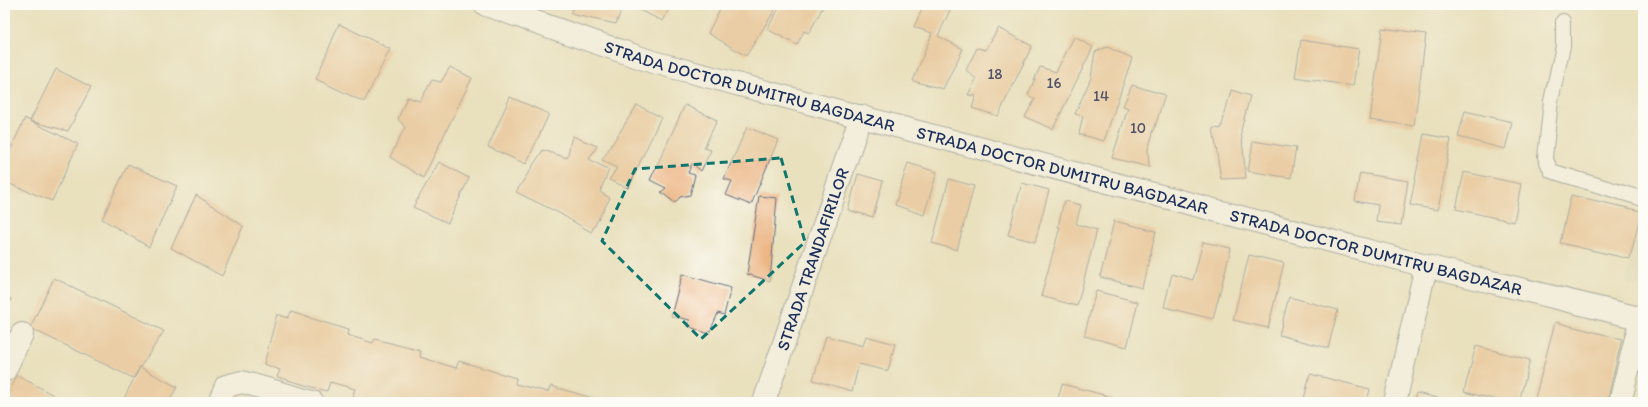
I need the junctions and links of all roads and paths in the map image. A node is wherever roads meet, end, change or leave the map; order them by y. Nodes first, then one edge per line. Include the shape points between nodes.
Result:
1 (486, 5) edge
2 (1563, 21) dead end
3 (861, 116) junction
4 (1643, 198) edge
5 (1426, 266) junction
6 (1642, 319) edge
7 (22, 334) dead end
8 (5, 370) edge
9 (219, 402) edge
10 (313, 402) edge
11 (764, 402) edge
12 (1394, 402) edge
13 (1620, 402) edge

1 - 3 street, STRADA DOCTOR DUMITRU BAGDAZAR via 653,62
2 - 4 lane via 1563,46 1551,101 1545,157 1551,171
3 - 5 street, STRADA DOCTOR DUMITRU BAGDAZAR
3 - 11 street, STRADA TRANDAFIRILOR
5 - 6 street, STRADA DOCTOR DUMITRU BAGDAZAR
5 - 12 street
6 - 13 street
7 - 8 street
9 - 10 street via 226,386 242,382

